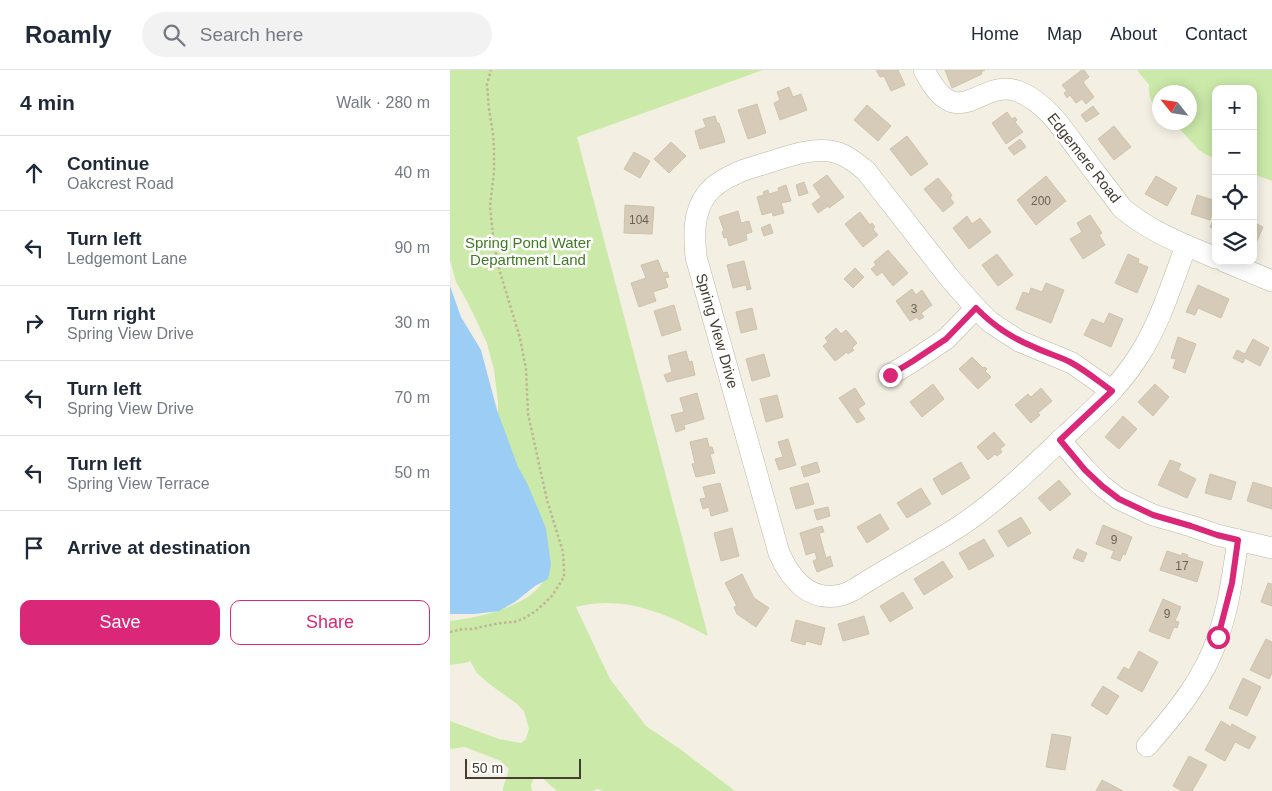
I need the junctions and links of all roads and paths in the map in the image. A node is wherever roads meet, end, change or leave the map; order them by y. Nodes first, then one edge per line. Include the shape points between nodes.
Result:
1 (491, 70) edge
2 (926, 73) edge
3 (1186, 246) junction
4 (1212, 256) edge
5 (1234, 265) edge
6 (1272, 281) edge
7 (976, 308) junction
8 (890, 375) dead end
9 (1112, 391) junction
10 (1060, 440) junction
11 (1238, 540) junction
12 (1272, 548) edge
13 (450, 632) edge
14 (1147, 746) dead end

1 - 13 path via 487,84 494,149 490,206 494,245 520,338 526,369 528,414 546,500 564,552 564,577 552,596 523,619
2 - 3 street, Edgemere Road via 939,94 948,101 972,101 996,90 1007,89 1019,91 1042,105 1122,208 1161,235
3 - 4 street, Edgemere Road
3 - 9 street, Spring View Drive via 1148,340
5 - 6 street
7 - 8 street via 946,339
7 - 9 street, Spring View Drive via 1006,333 1072,363
7 - 10 street, Spring View Drive via 866,171 846,156 820,150 795,155 740,172 718,183 707,193 695,219 696,257 784,565 793,579 814,593 841,595 855,589 960,526 1002,494
9 - 10 street, Spring View Drive
10 - 11 street via 1102,486 1119,499 1153,515
11 - 12 street
11 - 14 street via 1225,611 1207,664 1187,698

